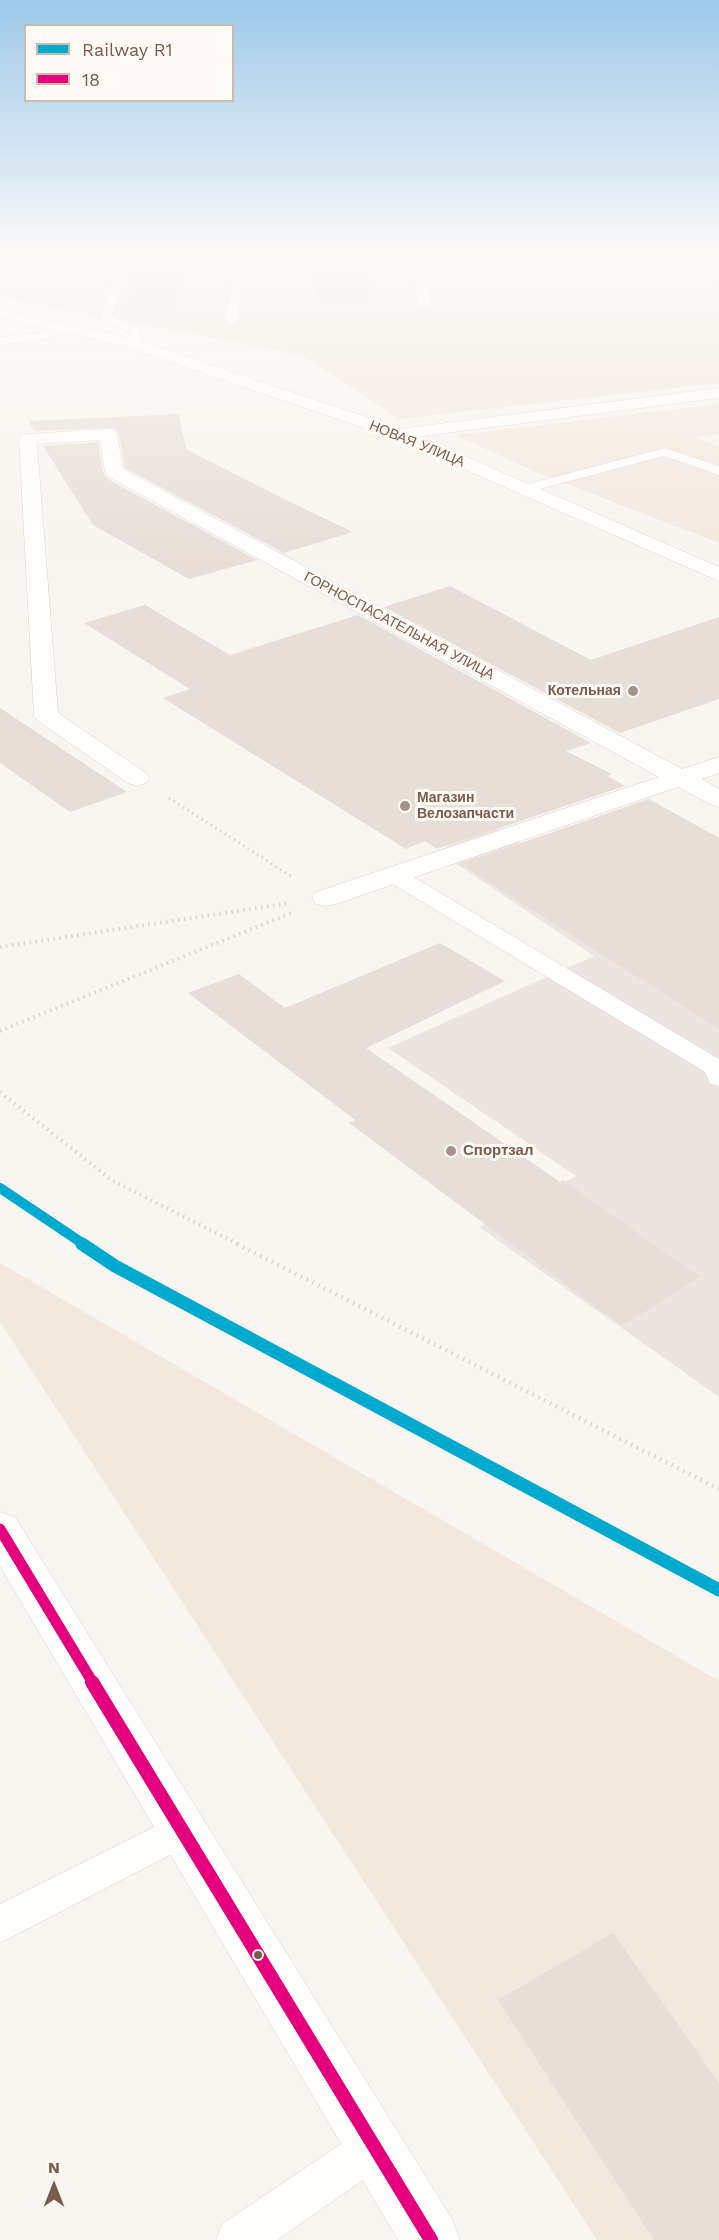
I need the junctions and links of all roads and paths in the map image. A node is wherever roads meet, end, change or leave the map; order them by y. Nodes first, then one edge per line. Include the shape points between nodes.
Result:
1 (174, 358) edge
2 (719, 393) edge
3 (399, 434) junction
4 (719, 471) edge
5 (525, 489) junction
6 (719, 575) edge
7 (719, 765) edge
8 (137, 778) joint
9 (682, 778) junction
10 (719, 799) edge
11 (394, 875) junction
12 (326, 898) junction
13 (0, 946) edge
14 (0, 1031) edge
15 (719, 1079) edge
16 (0, 1092) edge
17 (719, 1489) edge
18 (0, 1529) edge
19 (182, 1830) junction
20 (0, 1924) edge
21 (374, 2147) junction
22 (238, 2240) edge
23 (431, 2240) edge

1 - 3 street, НОВАЯ УЛИЦА
2 - 3 street
3 - 5 street, НОВАЯ УЛИЦА
4 - 5 lane via 665,452
5 - 6 street, НОВАЯ УЛИЦА
7 - 9 street
8 - 9 street, ГОРНОСПАСАТЕЛЬНАЯ УЛИЦА via 46,716 28,439 108,434 114,472
8 - 12 path
9 - 10 street, ГОРНОСПАСАТЕЛЬНАЯ УЛИЦА
9 - 11 street
11 - 12 street
11 - 15 lane via 716,1068
12 - 13 path
12 - 14 path
16 - 17 path via 113,1181
18 - 19 street
19 - 20 lane
19 - 21 street
21 - 22 lane
21 - 23 street

